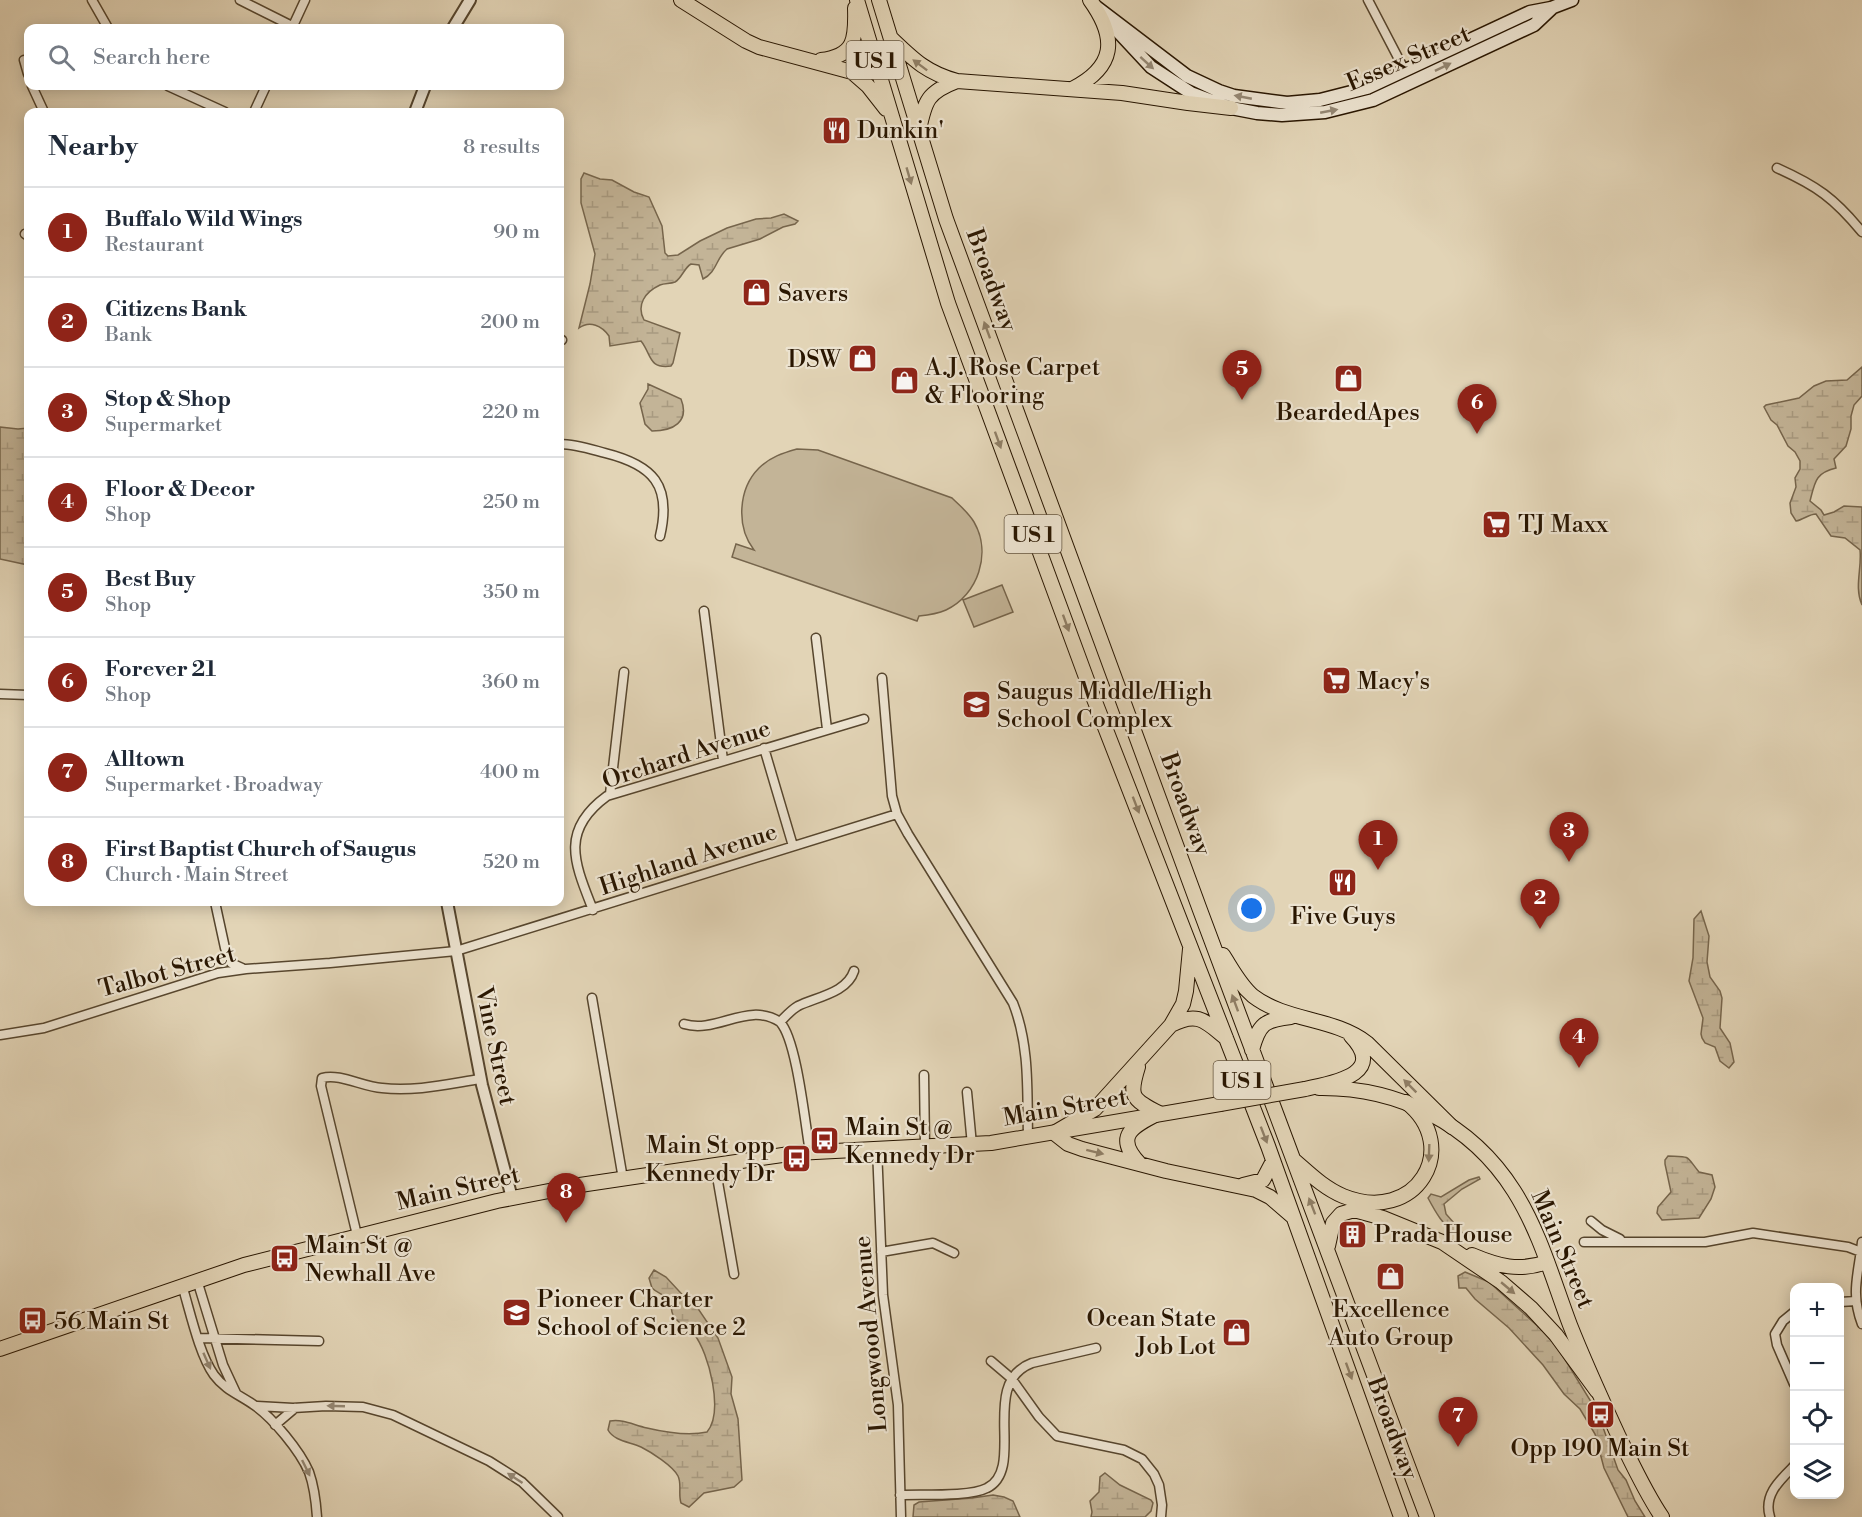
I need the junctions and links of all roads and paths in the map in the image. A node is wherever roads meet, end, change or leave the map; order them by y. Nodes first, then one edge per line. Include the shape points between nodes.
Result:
1 (92, 0) edge
2 (240, 0) edge
3 (305, 0) edge
4 (470, 0) edge
5 (856, 0) edge
6 (879, 0) edge
7 (1368, 0) edge
8 (1572, 0) edge
9 (687, 2) edge
10 (1090, 2) edge
11 (1551, 8) junction
12 (106, 24) edge
13 (286, 24) edge
14 (296, 24) edge
15 (455, 24) edge
16 (890, 37) junction
17 (811, 61) junction
18 (1405, 71) junction
19 (957, 81) junction
20 (1072, 89) junction
21 (34, 90) edge
22 (177, 90) edge
23 (265, 90) edge
24 (423, 90) edge
25 (42, 108) edge
26 (216, 108) edge
27 (256, 108) edge
28 (416, 108) edge
29 (1231, 108) junction
30 (893, 120) junction
31 (918, 132) junction
32 (1777, 168) dead end
33 (1862, 232) edge
34 (564, 444) edge
35 (660, 536) dead end
36 (704, 611) dead end
37 (816, 638) dead end
38 (624, 672) dead end
39 (882, 678) dead end
40 (0, 694) edge
41 (24, 695) edge
42 (864, 719) dead end
43 (828, 729) junction
44 (764, 748) junction
45 (723, 760) junction
46 (610, 794) junction
47 (897, 814) junction
48 (793, 846) junction
49 (216, 906) edge
50 (448, 906) edge
51 (593, 910) junction
52 (1207, 929) junction
53 (1190, 943) junction
54 (456, 951) junction
55 (246, 969) junction
56 (854, 971) dead end
57 (592, 998) dead end
58 (1296, 1017) junction
59 (780, 1022) junction
60 (684, 1024) dead end
61 (1171, 1025) junction
62 (1348, 1033) junction
63 (0, 1035) edge
64 (1227, 1039) junction
65 (1252, 1050) junction
66 (1139, 1062) junction
67 (924, 1075) dead end
68 (480, 1079) junction
69 (1305, 1089) junction
70 (967, 1092) dead end
71 (1406, 1102) junction
72 (1159, 1113) junction
73 (1452, 1127) junction
74 (1054, 1133) junction
75 (1028, 1137) junction
76 (972, 1145) junction
77 (925, 1147) junction
78 (877, 1148) junction
79 (810, 1152) junction
80 (1293, 1159) junction
81 (1273, 1161) junction
82 (1140, 1164) junction
83 (715, 1165) junction
84 (623, 1179) junction
85 (1239, 1186) junction
86 (512, 1198) junction
87 (1293, 1217) junction
88 (1591, 1221) dead end
89 (357, 1235) junction
90 (1623, 1241) junction
91 (1442, 1242) junction
92 (1584, 1242) dead end
93 (1862, 1242) edge
94 (1327, 1248) junction
95 (881, 1252) junction
96 (1862, 1252) edge
97 (954, 1253) dead end
98 (1547, 1262) junction
99 (734, 1274) dead end
100 (198, 1280) junction
101 (182, 1285) junction
102 (1857, 1301) junction
103 (1844, 1302) edge
104 (1790, 1315) edge
105 (1862, 1324) edge
106 (199, 1338) junction
107 (215, 1339) junction
108 (319, 1341) dead end
109 (1096, 1348) dead end
110 (0, 1349) edge
111 (991, 1361) dead end
112 (1790, 1375) edge
113 (1011, 1378) junction
114 (1597, 1391) junction
115 (236, 1393) junction
116 (257, 1406) junction
117 (295, 1408) junction
118 (275, 1425) junction
119 (1790, 1470) edge
120 (900, 1495) junction
121 (317, 1517) edge
122 (558, 1517) edge
123 (901, 1517) edge
124 (1161, 1517) edge
125 (1401, 1517) edge
126 (1427, 1517) edge
127 (1662, 1517) edge
128 (1770, 1517) edge

1 - 12 street
2 - 13 street
3 - 14 street
4 - 15 street
5 - 17 main road via 854,38 849,50 837,58
5 - 30 main road, Broadway / US 1
6 - 16 main road, Broadway / US 1
7 - 18 street
8 - 11 main road, Essex Street
9 - 17 main road via 752,44
18 -> 10 main road, Essex Street via 1367,88 1320,100 1287,103 1234,96 1187,76
10 - 20 main road via 1104,23 1107,54 1098,72
10 -> 29 main road, Essex Street via 1151,67 1191,93
11 - 18 main road, Essex Street via 1530,12
29 -> 11 main road, Essex Street via 1270,114 1312,114 1373,100 1534,25
19 -> 16 main road via 918,64
16 - 31 main road, Broadway / US 1
17 - 30 main road via 855,74
19 - 20 main road
19 - 31 main road via 928,98
20 - 29 main road
21 - 25 street
22 - 26 street
23 - 27 street
24 - 28 street
30 -> 53 main road, Broadway / US 1 via 948,303 1090,688
52 -> 31 main road, Broadway / US 1 via 946,219
32 - 33 street via 1822,191
34 - 35 street via 613,455 647,470 659,486 662,500
36 - 45 street
37 - 43 street
38 - 46 street
39 - 47 street
40 - 41 street
42 - 43 street, Orchard Avenue
43 - 44 street, Orchard Avenue
44 - 45 street, Orchard Avenue
44 - 48 street
45 - 46 street, Orchard Avenue
46 - 51 street, Orchard Avenue via 583,820 576,843 576,867
47 - 48 street, Highland Avenue
47 - 75 street via 1013,1003 1027,1061
48 - 51 street, Highland Avenue
49 - 55 street via 231,963
50 - 54 street, Vine Street
51 - 54 street, Highland Avenue
52 - 58 main road via 1250,992 1271,1007
65 -> 52 main road, Broadway / US 1
53 - 61 main road via 1183,1004
53 - 64 main road, Broadway / US 1
54 - 55 street, Talbot Street
54 - 68 street, Vine Street
55 - 63 street, Talbot Street via 209,975 44,1028
56 - 59 street via 843,985 797,1006
57 - 84 street
58 - 62 main road via 1330,1024
58 - 65 main road via 1264,1024
59 - 60 street via 754,1014 701,1027
59 - 79 street via 792,1049
61 - 64 main road via 1183,1019 1200,1018
61 - 66 main road
62 - 69 main road via 1362,1051 1358,1070 1346,1079
73 -> 62 main road via 1367,1043
64 -> 81 main road, Broadway / US 1
65 - 80 main road, Broadway / US 1
66 - 72 main road via 1131,1084 1133,1093 1138,1102
66 - 74 main road via 1095,1109
67 - 77 street
68 - 86 street, Vine Street
68 - 89 street via 382,1088 322,1078
69 - 71 main road, Main Street via 1354,1089
69 - 72 main road, Main Street, bridge
70 - 76 street
71 - 73 main road, Main Street
71 -> 80 main road via 1424,1123 1430,1148 1425,1176 1407,1196 1379,1203 1349,1198 1322,1185
72 - 74 main road, Main Street
72 - 82 main road via 1136,1125 1129,1134 1129,1150
73 - 98 main road, Main Street via 1480,1150 1514,1191
74 - 75 main road, Main Street
74 -> 82 main road via 1068,1144
75 - 76 main road, Main Street
76 - 77 main road, Main Street
77 - 78 main road, Main Street
78 - 79 main road, Main Street
78 - 95 street, Longwood Avenue
79 - 83 main road, Main Street
94 -> 80 main road, Broadway / US 1
81 - 85 main road via 1263,1180
81 - 87 main road, Broadway / US 1
82 - 85 main road
83 - 84 main road, Main Street
83 - 99 street
84 - 86 main road, Main Street
85 - 87 main road via 1270,1197
86 - 89 main road, Main Street
87 -> 125 main road, Broadway / US 1
88 - 90 street
89 - 100 main road, Main Street
90 - 92 street
90 - 96 street via 1705,1242 1758,1234
91 - 94 main road via 1370,1213 1350,1210 1333,1223
91 - 98 main road via 1510,1268
91 -> 114 main road via 1501,1282 1531,1308
93 - 96 street
94 - 126 main road, Broadway / US 1
95 - 97 street via 933,1243
95 - 120 street, Longwood Avenue via 884,1307 897,1392
96 - 102 street
98 - 114 main road, Main Street
100 - 101 main road, Main Street
100 - 107 street
101 - 106 street
101 - 110 main road, Main Street
102 - 103 street
102 - 105 street
104 - 112 street via 1775,1334
106 - 107 street
106 -> 115 street via 216,1378
107 - 108 street
107 - 115 street
109 - 113 street via 1032,1364
111 - 113 street
113 - 120 street via 1003,1466 994,1483 969,1493
113 - 124 street via 1057,1436 1124,1450 1142,1459 1160,1485
114 - 127 main road, Main Street via 1643,1487
115 - 116 street
116 - 117 street
116 - 118 street
117 - 118 street
122 -> 117 street via 522,1482 406,1420 363,1407
118 -> 121 street via 309,1472
119 - 128 street via 1770,1497
120 - 123 street, Longwood Avenue

